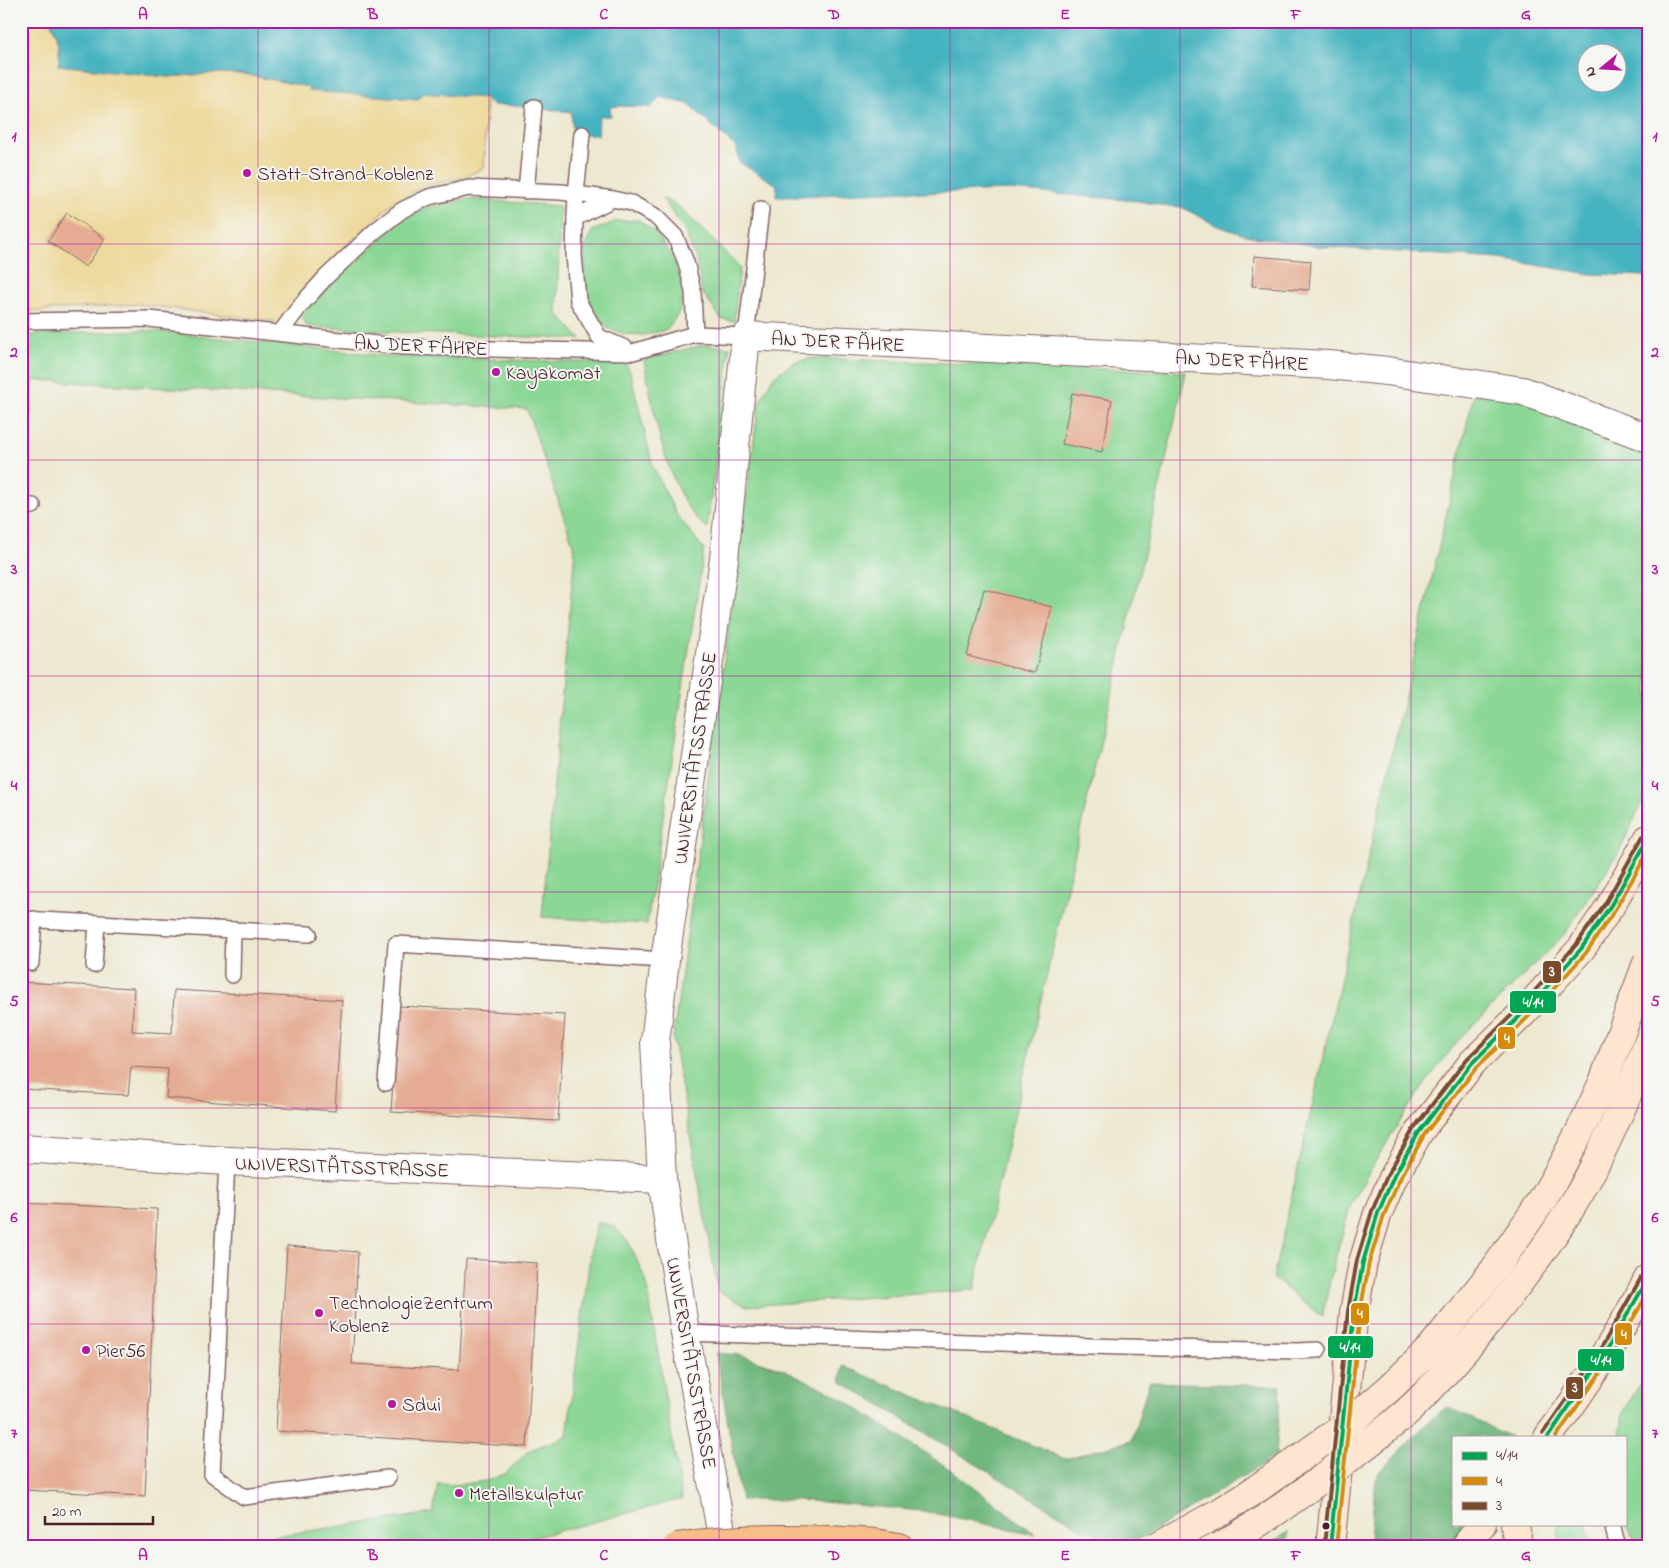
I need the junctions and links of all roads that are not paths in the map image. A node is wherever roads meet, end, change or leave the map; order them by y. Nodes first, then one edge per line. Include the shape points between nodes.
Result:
1 (534, 108) dead end
2 (582, 134) dead end
3 (526, 190) junction
4 (576, 194) junction
5 (613, 198) junction
6 (762, 209) dead end
7 (575, 218) junction
8 (21, 321) edge
9 (280, 333) junction
10 (695, 334) junction
11 (746, 336) junction
12 (633, 352) junction
13 (1648, 438) edge
14 (1648, 839) edge
15 (28, 919) edge
16 (97, 922) junction
17 (233, 930) junction
18 (309, 934) dead end
19 (665, 960) junction
20 (1648, 960) edge
21 (31, 963) dead end
22 (94, 965) dead end
23 (232, 975) dead end
24 (1648, 1043) edge
25 (386, 1083) dead end
26 (21, 1148) edge
27 (227, 1161) junction
28 (662, 1179) junction
29 (1648, 1279) edge
30 (685, 1333) junction
31 (1318, 1350) dead end
32 (1549, 1436) edge
33 (388, 1478) dead end
34 (1481, 1526) edge
35 (1515, 1526) edge
36 (1613, 1526) edge
37 (887, 1545) edge
38 (677, 1547) edge
39 (724, 1547) edge
40 (1157, 1547) edge
41 (1219, 1547) edge
42 (1330, 1547) edge
43 (1465, 1547) edge
44 (1518, 1547) edge
45 (1618, 1547) edge

1 - 3 lane
2 - 4 lane
3 - 4 lane
3 - 9 lane via 469,188 429,197 402,210 326,277
4 - 5 lane
4 - 7 lane
5 - 7 lane
5 - 10 lane via 655,216 675,236 693,291
6 - 11 lane
7 - 12 lane via 578,300 599,337
8 - 9 lane, AN DER FÄHRE via 149,318
9 - 12 lane, AN DER FÄHRE via 404,347
10 - 11 lane, AN DER FÄHRE
10 - 12 lane, AN DER FÄHRE
11 - 13 street, AN DER FÄHRE via 1329,365 1387,371 1523,391
11 - 19 street, UNIVERSITÄTSSTRASSE via 724,559
14 - 42 main road via 1611,905 1581,949 1525,1012 1472,1063 1419,1132 1393,1178 1363,1262 1354,1312
15 - 16 lane
15 - 21 lane
16 - 17 lane
16 - 22 lane
17 - 18 lane
17 - 23 lane
19 - 25 lane via 396,944
19 - 28 street, UNIVERSITÄTSSTRASSE via 655,1042
20 - 40 main road, bridge via 1603,1082 1556,1176 1494,1270 1430,1349 1352,1422 1258,1488
24 - 41 main road, bridge via 1581,1190 1552,1237 1517,1287 1443,1375 1409,1410 1366,1446 1296,1498
26 - 27 street, UNIVERSITÄTSSTRASSE
27 - 28 street, UNIVERSITÄTSSTRASSE
27 - 33 lane via 212,1474 244,1497
28 - 30 street, UNIVERSITÄTSSTRASSE
29 - 32 main road via 1612,1345
30 - 31 lane via 1123,1348
30 - 39 street, UNIVERSITÄTSSTRASSE
34 - 43 main road
35 - 44 main road
36 - 45 lane
37 - 38 main road, bridge via 772,1538 734,1539

